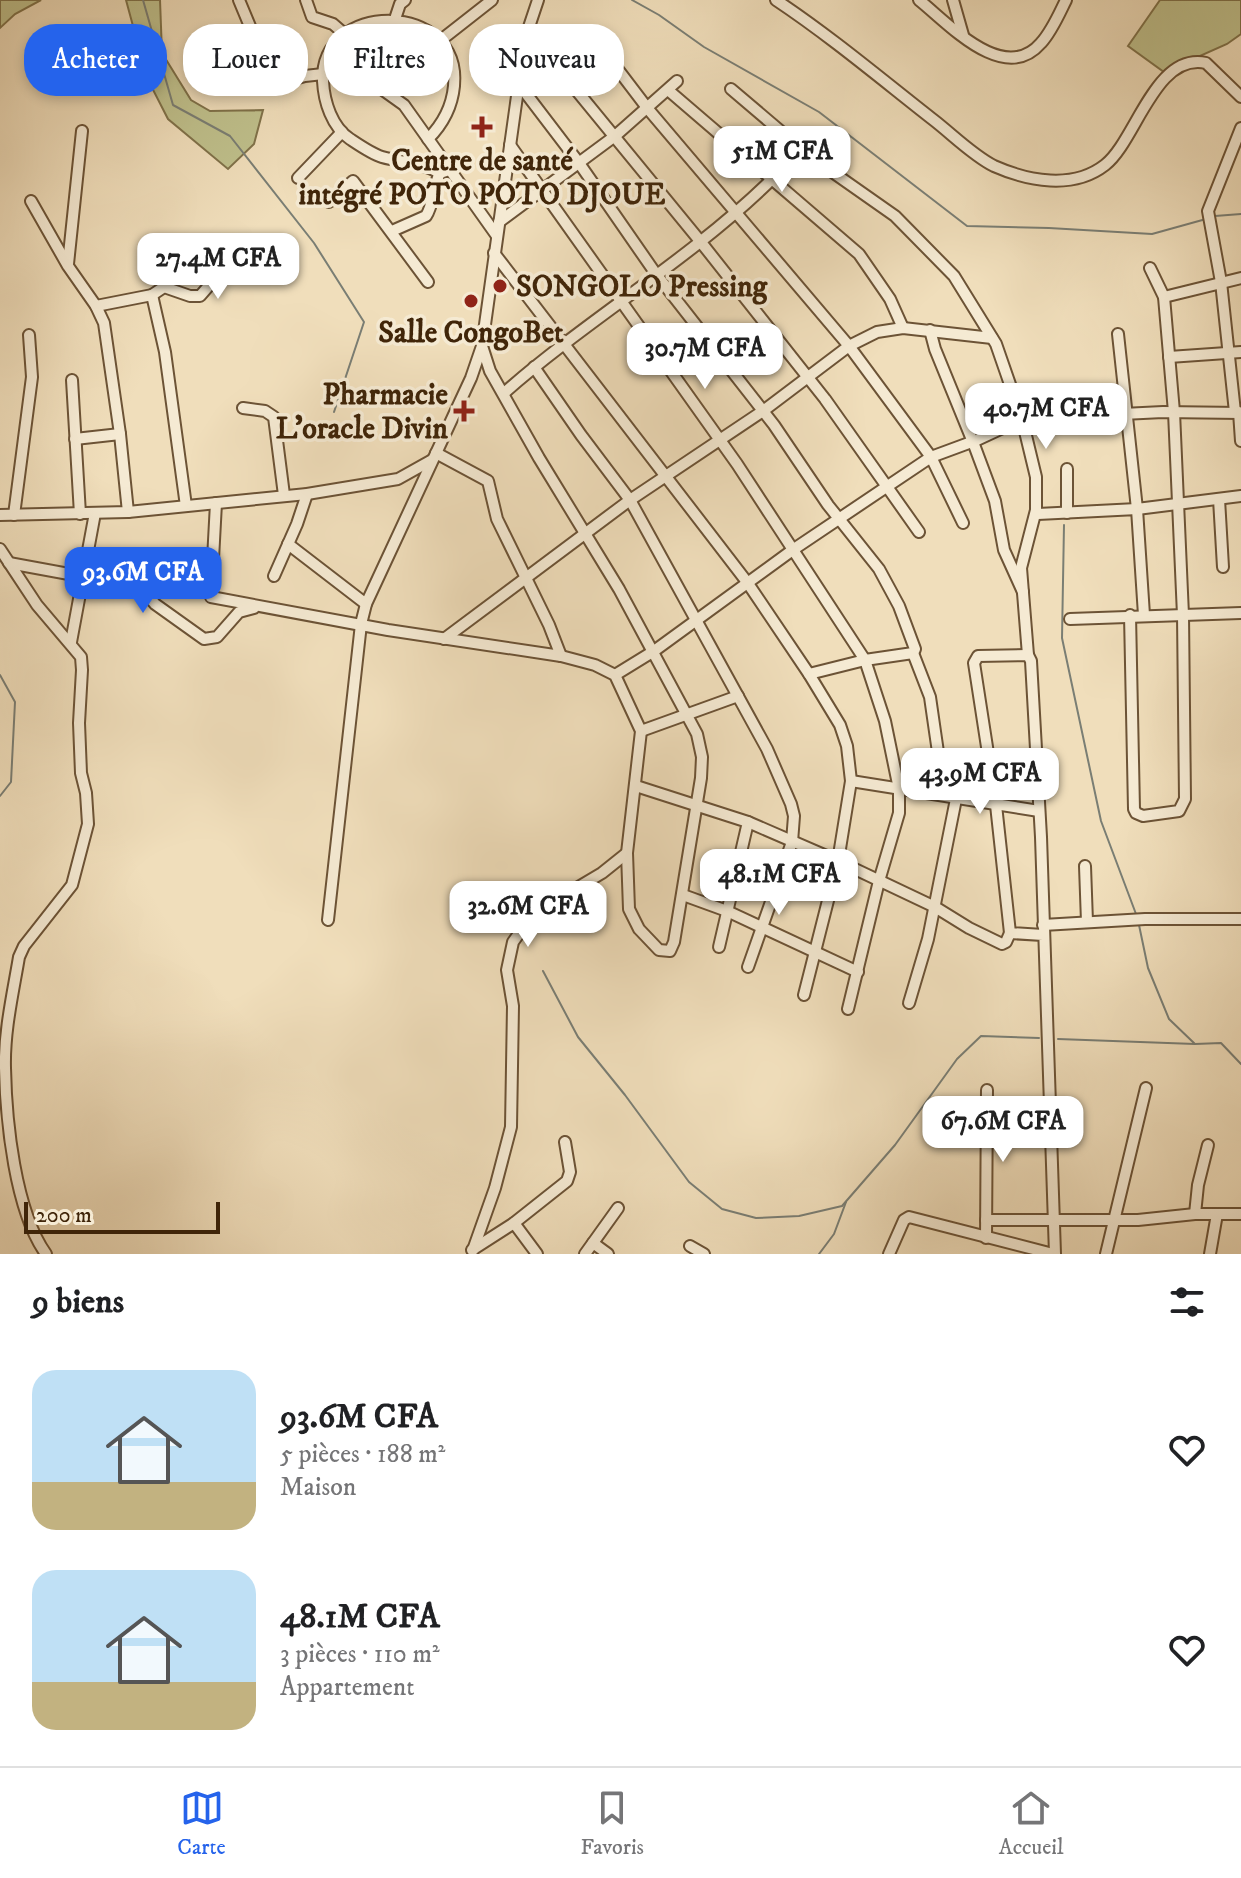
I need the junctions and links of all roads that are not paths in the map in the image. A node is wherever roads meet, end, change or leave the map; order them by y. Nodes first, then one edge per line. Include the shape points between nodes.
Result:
1 (239, 0) edge
2 (306, 0) edge
3 (405, 0) edge
4 (492, 0) edge
5 (538, 0) edge
6 (776, 0) edge
7 (919, 0) edge
8 (953, 0) edge
9 (1066, 0) edge
10 (395, 19) junction
11 (249, 24) edge
12 (333, 24) edge
13 (364, 24) edge
14 (417, 24) edge
15 (529, 24) edge
16 (453, 31) edge
17 (963, 35) junction
18 (324, 70) edge
19 (323, 74) junction
20 (308, 76) edge
21 (624, 78) edge
22 (677, 81) dead end
23 (731, 89) dead end
24 (668, 90) junction
25 (391, 96) edge
26 (452, 96) edge
27 (516, 96) edge
28 (528, 96) edge
29 (582, 96) edge
30 (1241, 97) edge
31 (648, 109) junction
32 (1241, 128) edge
33 (82, 131) dead end
34 (342, 132) junction
35 (615, 136) junction
36 (428, 139) junction
37 (510, 145) junction
38 (798, 147) junction
39 (579, 163) junction
40 (445, 171) junction
41 (298, 178) dead end
42 (772, 179) junction
43 (542, 192) junction
44 (31, 201) dead end
45 (329, 202) dead end
46 (736, 212) junction
47 (499, 222) junction
48 (392, 231) junction
49 (497, 236) junction
50 (700, 241) junction
51 (246, 243) dead end
52 (494, 253) junction
53 (68, 266) junction
54 (1150, 268) dead end
55 (656, 274) junction
56 (1241, 278) edge
57 (428, 282) dead end
58 (1221, 282) junction
59 (152, 295) junction
60 (1164, 297) junction
61 (621, 299) junction
62 (96, 306) junction
63 (903, 328) junction
64 (930, 330) junction
65 (1118, 334) dead end
66 (29, 335) dead end
67 (992, 338) junction
68 (564, 342) junction
69 (482, 346) junction
70 (849, 346) junction
71 (1241, 352) edge
72 (1229, 354) junction
73 (1169, 357) junction
74 (534, 367) junction
75 (807, 377) junction
76 (72, 380) dead end
77 (504, 393) junction
78 (243, 408) dead end
79 (763, 411) junction
80 (1174, 412) junction
81 (1238, 412) edge
82 (1128, 414) junction
83 (1022, 419) junction
84 (120, 434) junction
85 (75, 439) junction
86 (719, 440) junction
87 (1241, 441) edge
88 (973, 442) junction
89 (434, 456) junction
90 (931, 457) junction
91 (1067, 469) dead end
92 (666, 475) junction
93 (886, 485) junction
94 (307, 494) junction
95 (284, 495) junction
96 (1241, 496) edge
97 (1219, 499) junction
98 (630, 500) junction
99 (216, 503) junction
100 (1178, 504) junction
101 (186, 506) junction
102 (1137, 509) junction
103 (1036, 510) junction
104 (128, 512) junction
105 (95, 513) junction
106 (1067, 513) junction
107 (80, 514) junction
108 (0, 515) edge
109 (14, 515) junction
110 (839, 519) junction
111 (963, 523) dead end
112 (919, 532) dead end
113 (586, 533) junction
114 (288, 544) junction
115 (0, 549) edge
116 (794, 549) junction
117 (9, 563) junction
118 (1223, 567) dead end
119 (81, 576) junction
120 (274, 576) dead end
121 (526, 579) junction
122 (747, 582) junction
123 (1023, 592) junction
124 (366, 604) junction
125 (259, 608) junction
126 (1241, 613) edge
127 (1130, 615) junction
128 (1144, 615) junction
129 (1183, 615) junction
130 (1070, 619) dead end
131 (696, 620) junction
132 (361, 624) junction
133 (444, 639) junction
134 (71, 642) junction
135 (654, 651) junction
136 (913, 653) junction
137 (1028, 655) junction
138 (561, 656) junction
139 (865, 660) junction
140 (809, 674) junction
141 (615, 675) junction
142 (738, 696) junction
143 (687, 713) junction
144 (641, 731) junction
145 (940, 766) dead end
146 (851, 781) junction
147 (636, 786) junction
148 (899, 789) junction
149 (956, 799) junction
150 (697, 804) junction
151 (996, 805) junction
152 (1039, 811) junction
153 (748, 822) junction
154 (792, 842) junction
155 (627, 853) junction
156 (838, 861) junction
157 (1085, 866) dead end
158 (879, 881) junction
159 (683, 895) junction
160 (935, 907) junction
161 (727, 911) junction
162 (1241, 919) edge
163 (328, 920) dead end
164 (1087, 922) junction
165 (762, 928) junction
166 (1043, 930) junction
167 (1010, 933) junction
168 (719, 947) dead end
169 (816, 953) junction
170 (748, 967) dead end
171 (858, 972) junction
172 (804, 995) dead end
173 (909, 1003) dead end
174 (848, 1009) dead end
175 (1146, 1088) dead end
176 (987, 1090) dead end
177 (565, 1142) dead end
178 (1208, 1145) dead end
179 (618, 1208) dead end
180 (1195, 1214) junction
181 (1217, 1214) junction
182 (1241, 1214) edge
183 (1115, 1219) junction
184 (986, 1220) junction
185 (1052, 1220) junction
186 (514, 1223) junction
187 (986, 1238) junction
188 (593, 1243) junction
189 (690, 1246) dead end
190 (472, 1253) edge
191 (46, 1254) edge
192 (537, 1254) edge
193 (585, 1254) edge
194 (606, 1254) edge
195 (704, 1254) edge
196 (889, 1254) edge
197 (1054, 1254) edge
198 (1106, 1254) edge
199 (1210, 1254) edge

1 - 11 street
2 - 12 street via 312,17
3 - 10 street
4 - 16 street
5 - 15 street
6 - 30 street via 990,164 1039,179 1074,180 1107,164 1174,70 1206,63
7 - 17 street
8 - 17 street
9 - 17 street via 1044,39 1029,52 999,56 980,50
10 - 13 street
10 - 14 street
18 - 19 street
19 - 20 street
19 - 34 street via 323,92
21 - 31 street
22 - 24 street
23 - 38 street
24 - 31 street
24 - 42 street
25 - 36 street
26 - 36 street via 443,121
27 - 37 street
28 - 39 street
29 - 35 street
31 - 35 street
31 - 46 street
32 - 58 street via 1209,205
33 - 53 street
34 - 40 street via 380,157
34 - 41 street
35 - 39 street
35 - 50 street
36 - 40 street
37 - 43 street
37 - 47 street
38 - 42 street
38 - 67 street via 916,235 954,276
39 - 43 street
39 - 55 street
40 - 48 street via 434,184 426,216
40 - 49 street
42 - 46 street
42 - 63 street via 859,254
43 - 47 street
43 - 61 street
44 - 53 street
45 - 48 street via 353,181
46 - 50 street
46 - 70 street
47 - 49 street
48 - 57 street
49 - 52 street
50 - 55 street
50 - 75 street
51 - 59 street via 200,296 164,287
52 - 68 street
52 - 69 street
53 - 62 street
54 - 60 street
55 - 61 street
55 - 79 street
56 - 58 street
58 - 60 street
58 - 72 street
59 - 62 street
59 - 101 street
60 - 73 street
61 - 68 street
61 - 86 street
62 - 84 street via 104,323
63 - 64 street
63 - 70 street via 877,332
64 - 67 street
64 - 88 street
65 - 82 street
66 - 109 street via 32,377
67 - 83 street
68 - 74 street
68 - 92 street
69 - 77 street
69 - 89 street
70 - 75 street
70 - 90 street
71 - 72 street
72 - 73 street
72 - 81 street
73 - 80 street
74 - 77 street
74 - 98 street
75 - 79 street
75 - 93 street
76 - 85 street
77 - 113 street
78 - 95 street via 274,417
79 - 86 street
79 - 110 street
80 - 81 street
80 - 82 street
80 - 100 street
81 - 87 street
82 - 83 street
82 - 102 street
83 - 88 street
83 - 103 street via 1036,477
84 - 85 street
84 - 104 street
85 - 107 street
86 - 92 street
86 - 116 street
88 - 90 street
88 - 123 street via 995,501 1004,550
89 - 94 street via 398,479
89 - 121 street via 488,481 497,519
89 - 124 street
90 - 93 street
90 - 111 street
91 - 106 street
92 - 98 street
92 - 122 street
93 - 110 street
93 - 112 street
94 - 95 street
94 - 114 street
95 - 99 street
96 - 97 street
97 - 100 street
97 - 118 street
98 - 113 street
98 - 131 street
99 - 101 street
99 - 125 street via 211,597
100 - 102 street
100 - 129 street
101 - 104 street
102 - 106 street
102 - 128 street
103 - 106 street
103 - 123 street via 1021,568
104 - 105 street
105 - 107 street
105 - 119 street
107 - 109 street
108 - 109 street
110 - 116 street
110 - 136 street via 879,569 899,606
113 - 121 street
113 - 135 street
114 - 120 street
114 - 124 street
115 - 117 street
116 - 122 street
116 - 139 street
117 - 119 street
117 - 134 street
119 - 125 street via 140,589 204,639 217,637 239,612
119 - 134 street
121 - 133 street
121 - 138 street
122 - 131 street
122 - 140 street
123 - 137 street
124 - 132 street
125 - 132 street
126 - 129 street
127 - 128 street
127 - 129 street via 1134,809 1143,816 1179,811 1184,804
127 - 130 street
128 - 129 street
131 - 135 street
131 - 142 street
132 - 133 street
132 - 163 street
133 - 138 street
134 - 191 street via 81,657 81,773 88,824 72,885 19,957 5,1068 19,1182 34,1236
135 - 141 street
135 - 143 street
136 - 139 street
136 - 145 street via 930,697
137 - 151 street via 975,659
137 - 152 street
138 - 141 street
139 - 140 street
139 - 148 street
140 - 146 street via 840,725
141 - 144 street
142 - 143 street
142 - 154 street via 788,794 794,816
143 - 144 street
143 - 150 street via 702,757
144 - 147 street
146 - 148 street
146 - 156 street
147 - 150 street
147 - 155 street
148 - 149 street
148 - 158 street via 899,813
149 - 151 street
149 - 160 street
150 - 153 street
150 - 159 street
151 - 152 street
151 - 167 street
152 - 166 street
153 - 154 street
153 - 161 street
154 - 156 street
154 - 165 street
155 - 159 street via 632,918 662,952 673,948
155 - 190 street via 533,914 513,942 507,970 513,1006 511,1127
156 - 158 street
156 - 169 street
157 - 164 street
158 - 160 street
158 - 171 street
159 - 161 street
160 - 167 street via 1002,944
160 - 173 street
161 - 165 street
161 - 168 street
162 - 164 street
164 - 166 street
165 - 169 street
165 - 170 street
166 - 167 street
166 - 185 street
169 - 171 street
169 - 172 street
171 - 174 street
175 - 183 street
176 - 184 street
177 - 186 street via 569,1177
178 - 180 street
179 - 188 street
180 - 181 street
180 - 183 street
181 - 182 street
181 - 199 street
183 - 185 street
183 - 198 street
184 - 185 street
184 - 187 street
185 - 197 street
186 - 190 street
186 - 192 street
187 - 196 street via 909,1217
187 - 197 street
188 - 193 street
188 - 194 street
189 - 195 street

